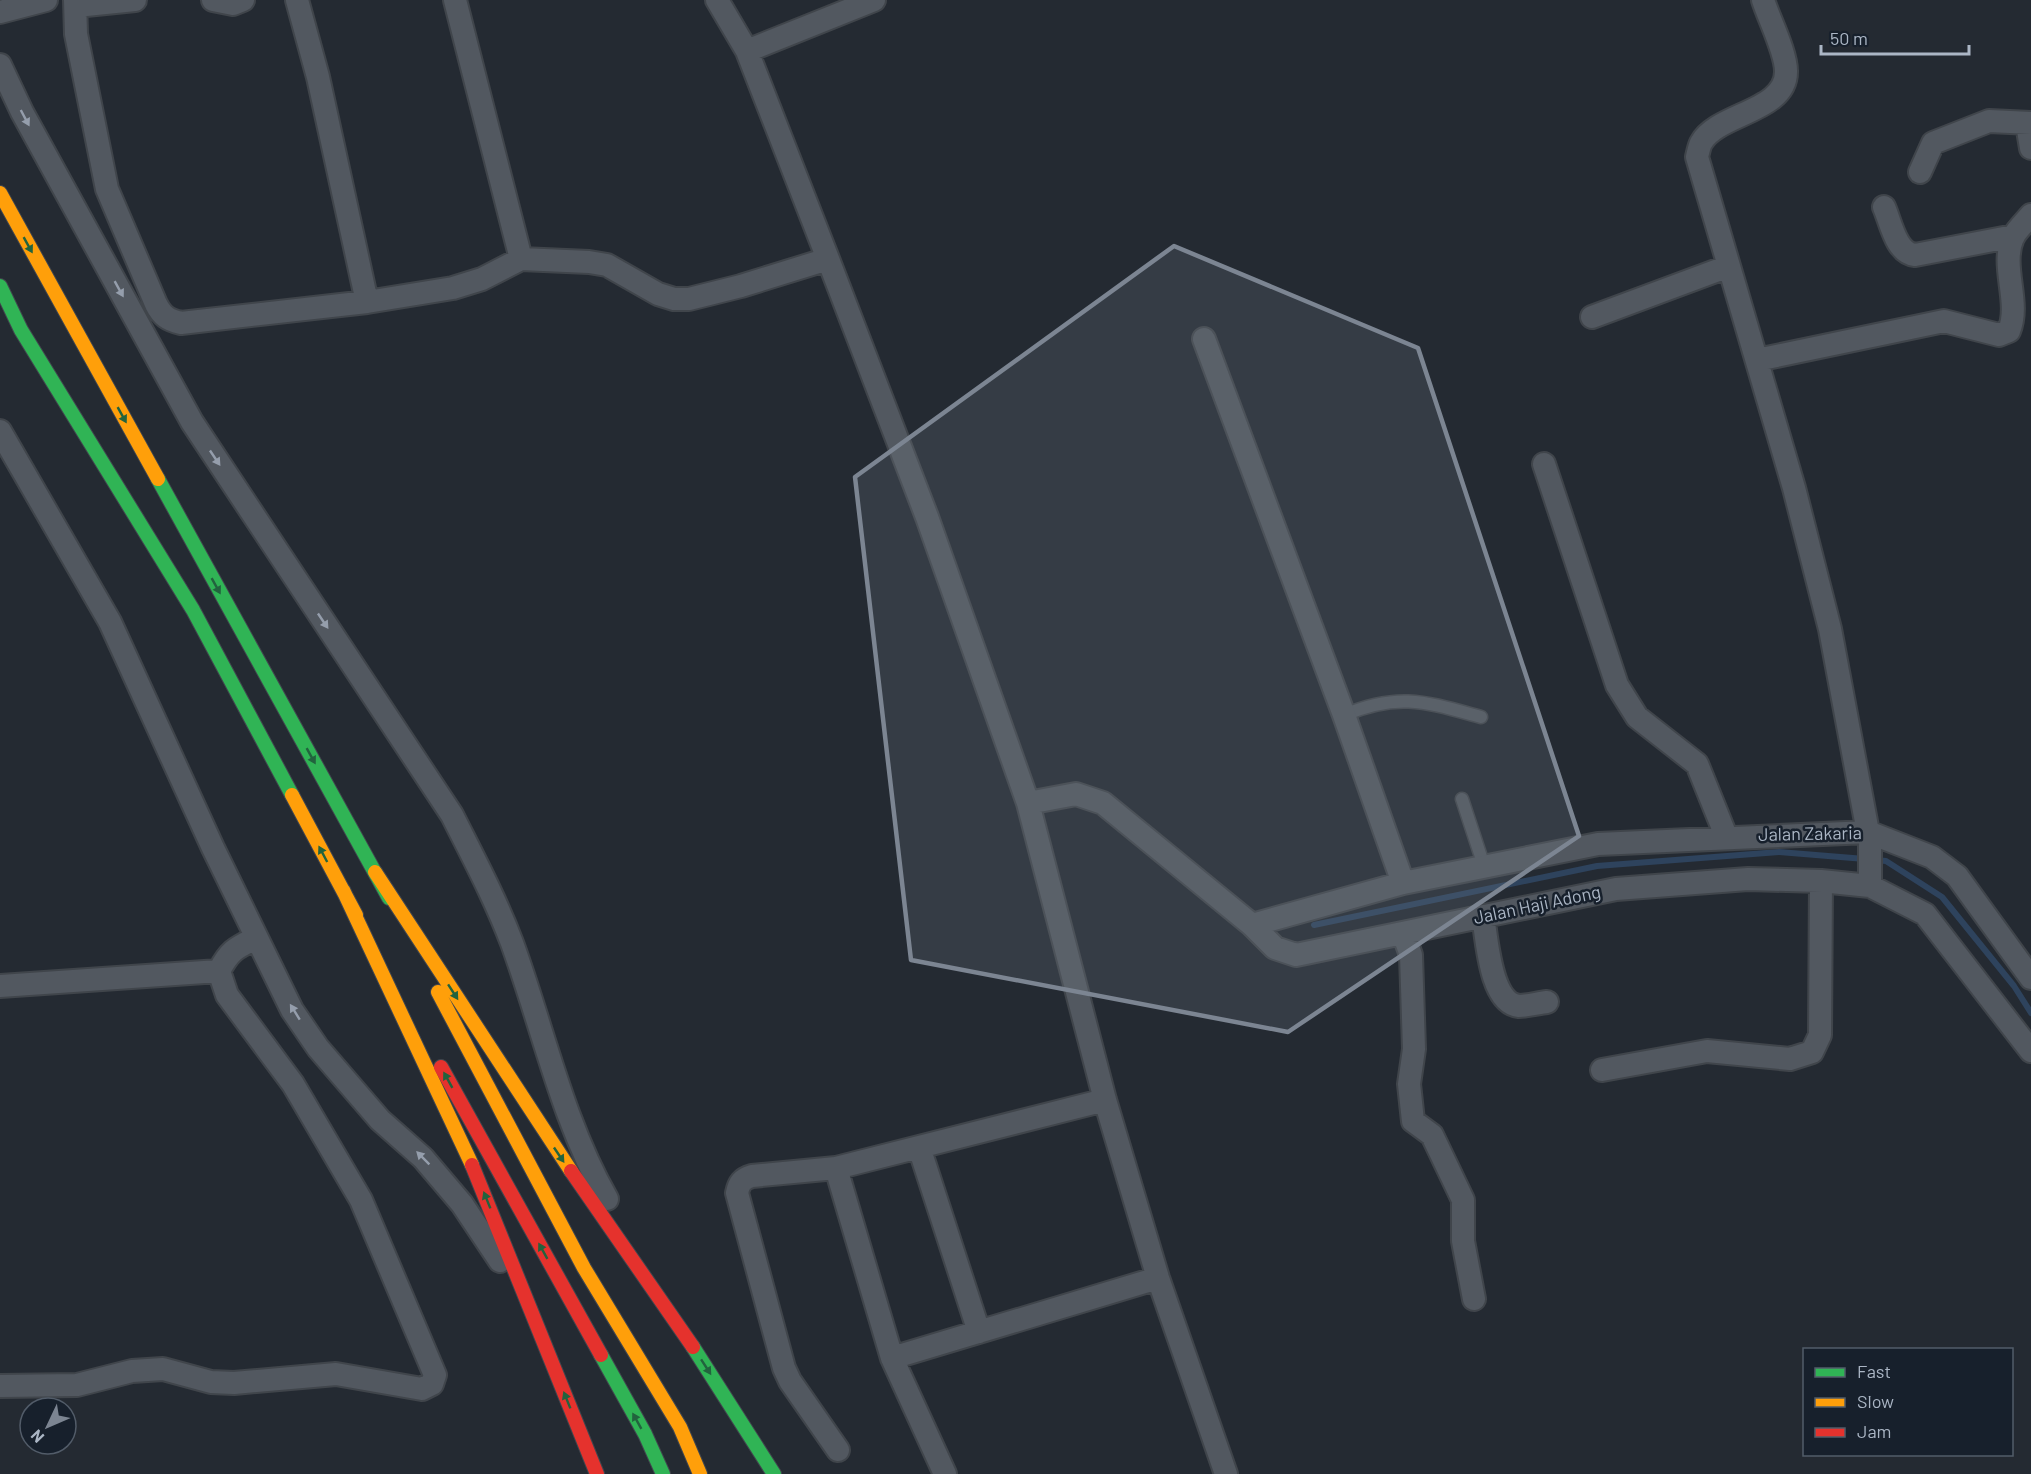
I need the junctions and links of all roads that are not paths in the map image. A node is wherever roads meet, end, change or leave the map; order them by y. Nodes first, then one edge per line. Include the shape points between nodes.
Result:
1 (46, 0) edge
2 (135, 0) edge
3 (213, 0) edge
4 (243, 0) edge
5 (297, 0) edge
6 (455, 0) edge
7 (717, 0) edge
8 (874, 0) edge
9 (1763, 0) edge
10 (76, 3) edge
11 (0, 12) edge
12 (747, 51) junction
13 (0, 65) edge
14 (2029, 123) edge
15 (2031, 148) edge
16 (1920, 172) dead end
17 (107, 189) junction
18 (0, 193) edge
19 (73, 205) junction
20 (1884, 207) dead end
21 (2031, 215) edge
22 (2014, 236) junction
23 (521, 259) junction
24 (828, 259) junction
25 (1729, 266) junction
26 (0, 286) edge
27 (367, 302) junction
28 (162, 315) junction
29 (1592, 317) dead end
30 (141, 329) junction
31 (1204, 339) dead end
32 (1757, 360) junction
33 (0, 431) edge
34 (1544, 464) dead end
35 (1344, 715) junction
36 (1481, 717) dead end
37 (1462, 799) dead end
38 (1028, 803) junction
39 (1726, 836) junction
40 (1869, 837) junction
41 (1484, 866) junction
42 (375, 872) junction
43 (1821, 881) junction
44 (1870, 881) junction
45 (1403, 883) junction
46 (343, 890) junction
47 (1483, 916) junction
48 (1252, 925) junction
49 (1403, 933) junction
50 (256, 938) junction
51 (219, 971) junction
52 (2031, 978) edge
53 (0, 986) edge
54 (1547, 1002) dead end
55 (2031, 1051) edge
56 (1602, 1070) dead end
57 (1105, 1100) junction
58 (919, 1147) junction
59 (836, 1168) junction
60 (1158, 1278) junction
61 (1474, 1299) dead end
62 (530, 1308) junction
63 (979, 1332) junction
64 (692, 1346) junction
65 (892, 1358) junction
66 (0, 1386) edge
67 (838, 1450) dead end
68 (597, 1474) edge
69 (663, 1474) edge
70 (700, 1474) edge
71 (774, 1474) edge
72 (945, 1474) edge
73 (1226, 1474) edge

1 - 11 street
2 - 10 street
3 - 4 street via 233,4
5 - 27 street via 318,77
6 - 23 street
7 - 12 street
8 - 12 street
9 - 25 street via 1786,69 1785,83 1777,94 1710,133 1701,143 1697,157
10 - 17 street via 76,34
12 - 24 street
13 -> 19 street
14 - 15 street
14 - 16 street via 1989,121 1933,143
17 - 19 street
17 - 28 street
18 -> 42 main road
19 -> 30 street
20 - 22 street via 1907,254
21 - 22 street
22 - 32 street via 2008,255 2014,320 2010,331 2000,335 1944,321
23 - 24 street via 607,266 658,294 689,299
23 - 27 street via 482,279 453,288
24 - 38 street via 931,528
25 - 29 street
25 - 32 street
46 -> 26 main road via 192,610 21,330
27 - 28 street via 181,323
28 - 30 street
30 -> 64 street via 192,422 452,815 486,881 511,942 586,1163
31 - 35 street
32 - 40 street via 1830,629
33 - 50 street via 111,622
34 - 39 street via 1617,685 1637,717 1697,764
35 - 36 lane via 1373,703 1399,700 1438,705
35 - 45 street
37 - 41 lane
38 - 48 street, Jalan Haji Adong via 1076,794 1103,803
38 - 57 street
39 - 40 street, Jalan Zakaria
39 - 41 street, Jalan Zakaria via 1598,843
40 - 44 street
40 - 52 street, Jalan Zakaria via 1932,857 1957,876
41 - 45 street, Jalan Zakaria
42 -> 64 main road via 558,1153
42 - 70 main road via 584,1268 680,1427
43 - 44 street, Jalan Haji Adong
43 - 47 street, Jalan Haji Adong via 1748,879 1616,889
43 - 56 street via 1820,1035 1812,1052 1791,1059 1707,1051
44 - 55 street, Jalan Haji Adong via 1925,914
45 - 48 street, Jalan Zakaria
62 -> 46 main road via 477,1176
69 -> 46 main road
47 - 49 street, Jalan Haji Adong
47 - 54 street via 1495,983 1505,1000 1518,1006
48 - 49 street, Jalan Haji Adong via 1275,948 1296,955
49 - 61 street via 1411,955 1414,1049 1409,1084 1413,1121 1432,1135 1463,1200 1462,1241
50 - 51 street via 230,951
62 -> 50 street via 462,1204 423,1158 380,1120 318,1047 292,1010
51 - 53 street
51 - 66 street via 227,995 293,1084 362,1200 435,1375 432,1383 422,1389 336,1374 211,1382 163,1369 132,1371 77,1386
57 - 58 street
57 - 60 street
58 - 59 street
58 - 63 street
59 - 65 street
59 - 67 street via 744,1178 737,1193 784,1368
60 - 63 street
60 - 73 street
68 -> 62 main road
63 - 65 street
64 -> 71 main road
65 - 72 street

